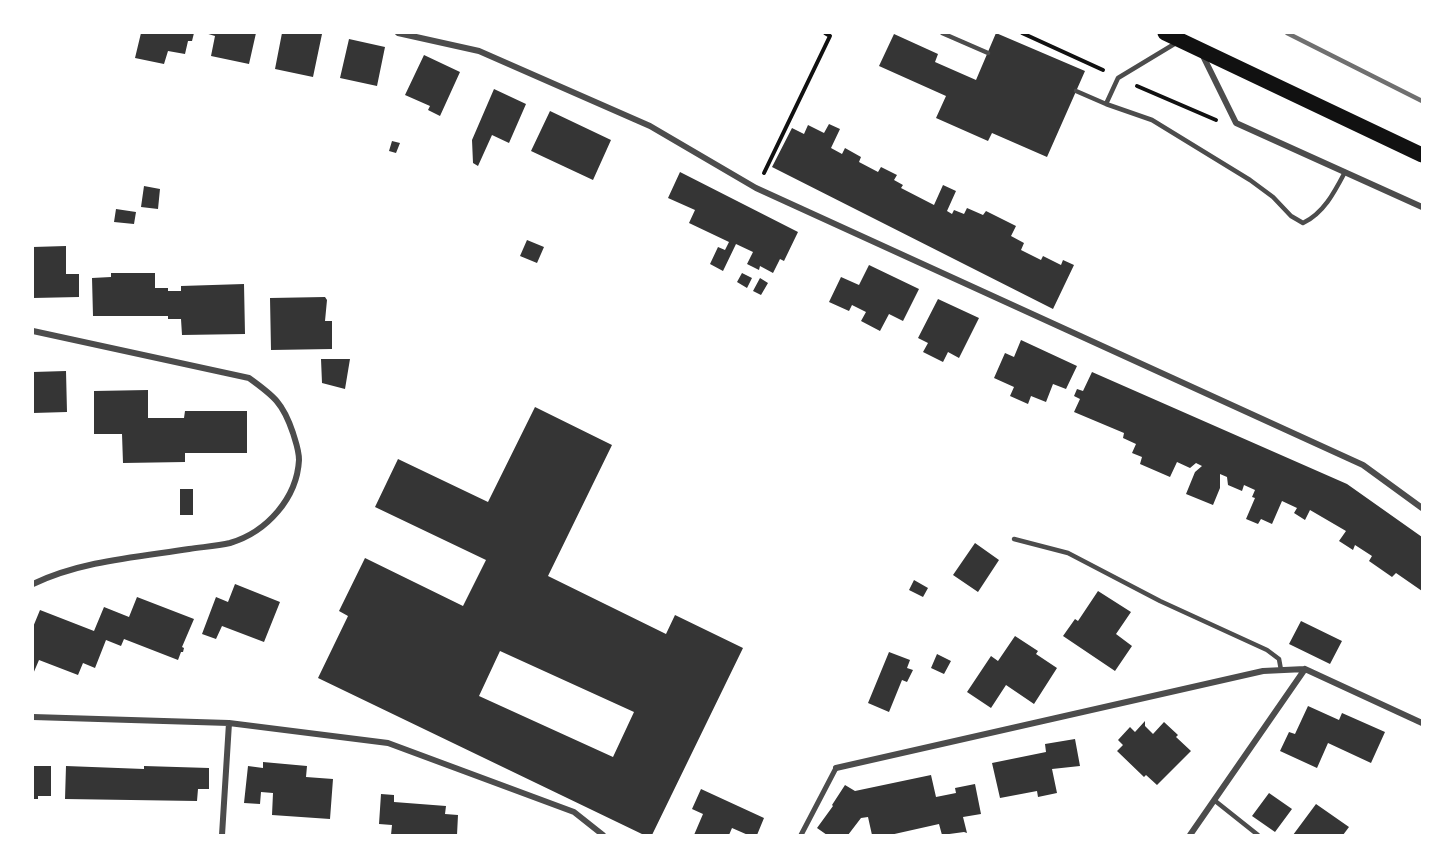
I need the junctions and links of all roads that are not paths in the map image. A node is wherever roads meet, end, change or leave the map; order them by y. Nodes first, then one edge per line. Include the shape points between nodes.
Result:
1 (398, 33) edge
2 (942, 33) edge
3 (1165, 33) edge
4 (1181, 40) junction
5 (1201, 51) junction
6 (988, 53) dead end
7 (1076, 91) dead end
8 (1106, 104) junction
9 (1422, 155) edge
10 (1345, 172) junction
11 (1422, 207) edge
12 (33, 331) edge
13 (1422, 508) edge
14 (1014, 539) dead end
15 (33, 584) edge
16 (1305, 669) junction
17 (1281, 670) junction
18 (33, 717) edge
19 (229, 723) junction
20 (1422, 723) edge
21 (836, 768) joint
22 (1214, 800) junction
23 (222, 835) edge
24 (603, 835) edge
25 (801, 835) edge
26 (1190, 835) edge
27 (1258, 835) edge

1 - 13 street via 479,51 650,126 756,188 1363,465
2 - 6 lane
3 - 4 main road
4 - 5 main road
4 - 8 lane via 1118,78
5 - 9 main road
5 - 10 street via 1236,123
7 - 8 lane
8 - 10 lane via 1152,120 1214,157 1303,223 1322,208
10 - 11 street
12 - 15 street via 249,378 272,394 286,413 299,451 298,471 288,500 254,533 230,543 85,566
14 - 17 lane via 1068,553 1267,650 1279,659
16 - 17 street
16 - 20 street
16 - 22 street
17 - 21 street
18 - 19 street
19 - 23 street
19 - 24 street via 388,743 574,812
21 - 25 street
22 - 26 street
22 - 27 lane

